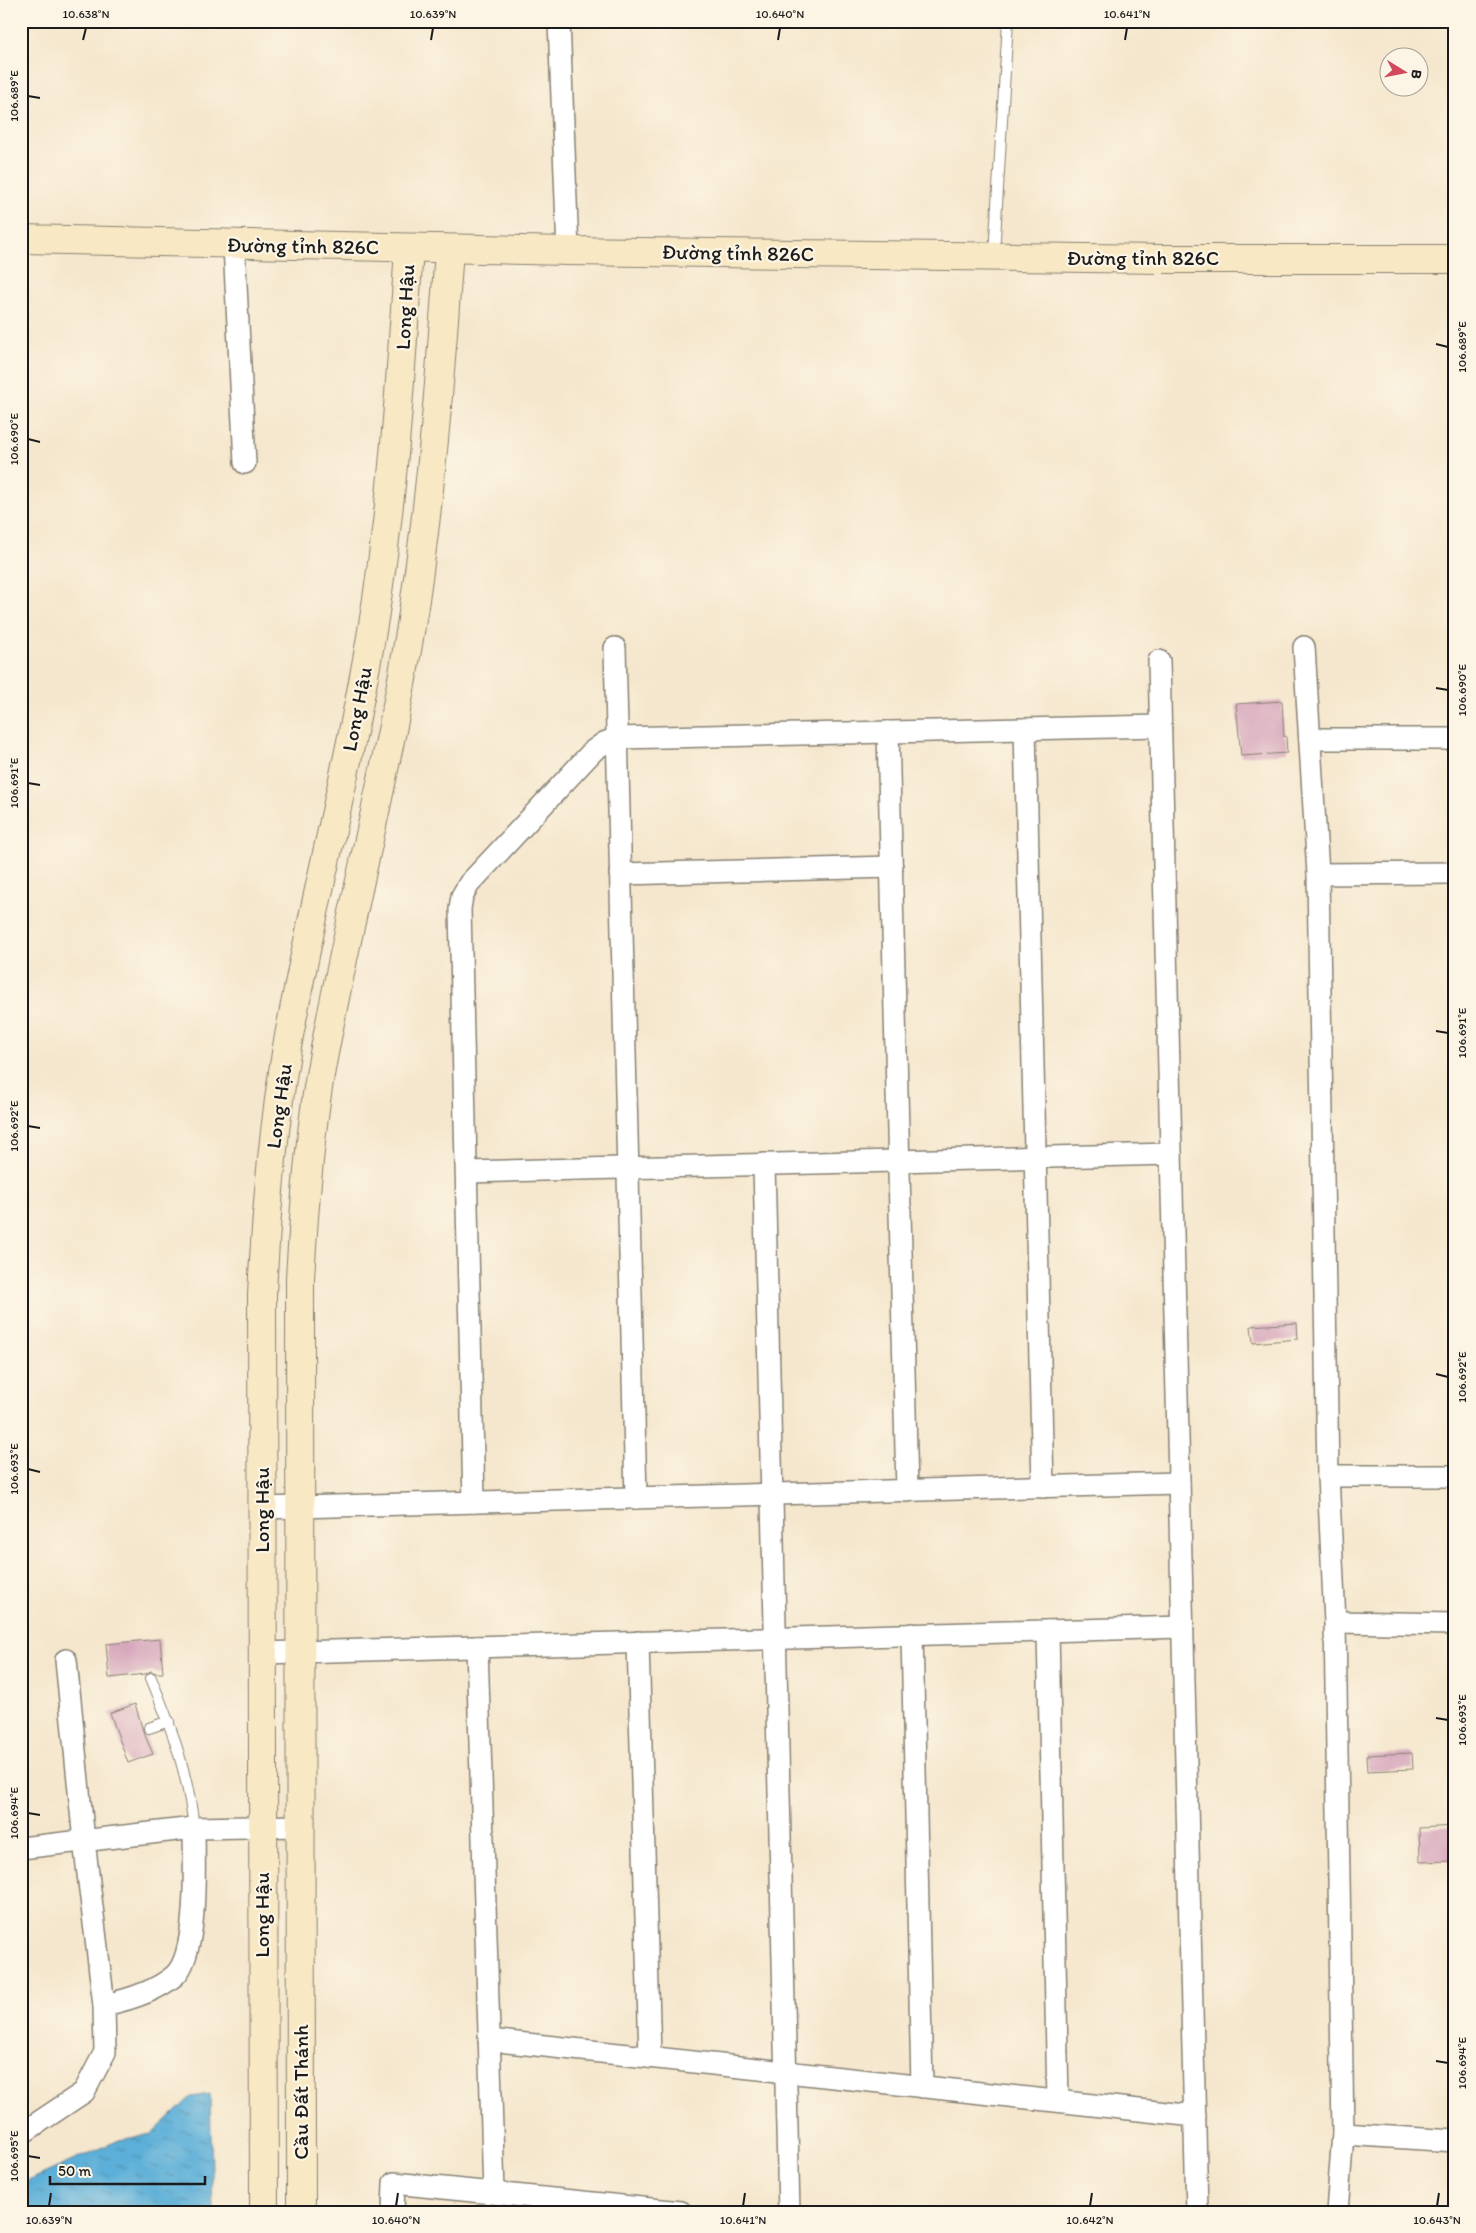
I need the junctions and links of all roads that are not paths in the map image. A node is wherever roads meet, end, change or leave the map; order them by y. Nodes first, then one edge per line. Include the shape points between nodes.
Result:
1 (559, 21) edge
2 (1008, 21) edge
3 (21, 239) edge
4 (234, 245) junction
5 (408, 248) junction
6 (449, 249) junction
7 (568, 251) junction
8 (994, 257) junction
9 (1455, 259) edge
10 (245, 463) dead end
11 (1304, 647) dead end
12 (614, 648) dead end
13 (1159, 661) dead end
14 (1161, 726) junction
15 (1025, 729) junction
16 (888, 732) junction
17 (617, 738) junction
18 (1310, 739) junction
19 (1455, 739) edge
20 (892, 867) junction
21 (1455, 872) edge
22 (620, 874) junction
23 (1318, 874) junction
24 (1171, 1154) junction
25 (1036, 1157) junction
26 (899, 1161) junction
27 (764, 1164) junction
28 (627, 1168) junction
29 (467, 1172) junction
30 (1328, 1476) junction
31 (1455, 1476) edge
32 (1180, 1483) junction
33 (1044, 1487) junction
34 (907, 1491) junction
35 (772, 1494) junction
36 (636, 1498) junction
37 (474, 1502) junction
38 (300, 1507) junction
39 (262, 1508) junction
40 (1335, 1622) junction
41 (1455, 1624) edge
42 (1183, 1627) junction
43 (1048, 1630) junction
44 (912, 1634) junction
45 (775, 1638) junction
46 (638, 1642) junction
47 (477, 1647) junction
48 (300, 1652) junction
49 (262, 1653) junction
50 (66, 1660) dead end
51 (151, 1678) dead end
52 (169, 1721) junction
53 (149, 1728) dead end
54 (262, 1826) junction
55 (300, 1826) junction
56 (194, 1828) junction
57 (84, 1841) junction
58 (21, 1848) edge
59 (300, 1973) joint
60 (262, 1974) joint
61 (104, 2005) junction
62 (489, 2040) junction
63 (650, 2057) junction
64 (786, 2072) junction
65 (922, 2086) junction
66 (1058, 2101) junction
67 (1195, 2116) junction
68 (21, 2134) edge
69 (1343, 2134) junction
70 (1455, 2141) edge
71 (494, 2193) junction
72 (264, 2212) edge
73 (301, 2212) edge
74 (393, 2212) edge
75 (681, 2212) edge
76 (789, 2212) edge
77 (1197, 2212) edge
78 (1337, 2212) edge

1 - 7 street
2 - 8 lane
3 - 4 main road, Đường tỉnh 826C
4 - 5 main road, Đường tỉnh 826C
4 - 10 street
5 - 6 main road, Đường tỉnh 826C
5 - 39 main road, Long Hậu via 397,424 375,606 364,675 287,1044 278,1107 262,1296
6 - 7 main road, Đường tỉnh 826C
6 - 38 main road, Long Hậu via 442,353 416,597 399,696 320,1076 312,1142 300,1278
7 - 8 main road, Đường tỉnh 826C
8 - 9 main road, Đường tỉnh 826C
11 - 18 street
12 - 17 street
13 - 14 street
14 - 15 street
14 - 24 street
15 - 16 street
15 - 25 street
16 - 17 street
16 - 20 street
17 - 22 street
17 - 29 street via 592,751 462,896
18 - 19 street
18 - 23 street
20 - 22 street
20 - 26 street
21 - 23 street
22 - 28 street
23 - 30 street
24 - 25 street
24 - 32 street
25 - 26 street
25 - 33 street
26 - 27 street
26 - 34 street
27 - 28 street
27 - 35 street
28 - 29 street
28 - 36 street
29 - 37 street
30 - 31 street
30 - 40 street
32 - 33 street
32 - 42 street
33 - 34 street
34 - 35 street
35 - 36 street
35 - 45 street
36 - 37 street
37 - 38 street
38 - 39 street
38 - 48 main road, Long Hậu
39 - 49 main road, Long Hậu
40 - 41 street
40 - 69 street
42 - 43 street
42 - 67 street
43 - 44 street
43 - 66 street
44 - 45 street
44 - 65 street
45 - 46 street
45 - 64 street
46 - 47 street
46 - 63 street
47 - 48 street
47 - 62 street
48 - 49 street
48 - 55 main road, Long Hậu
49 - 54 main road, Long Hậu
50 - 57 street
51 - 52 lane
52 - 53 lane
52 - 56 lane via 190,1793
54 - 55 street
54 - 56 street
54 - 60 main road, Long Hậu
55 - 59 main road, Long Hậu
56 - 57 street
56 - 61 street via 195,1886 189,1950 176,1976 146,1993
57 - 58 street
57 - 61 street
59 - 73 main road, Cầu Đất Thánh
60 - 72 main road, Cầu Đất Thánh
61 - 68 street via 104,2052 84,2092
62 - 63 street
62 - 71 street
63 - 64 street
64 - 65 street
64 - 76 street
65 - 66 street
66 - 67 street
67 - 77 street
69 - 70 street
69 - 78 street
71 - 74 street via 394,2183
71 - 75 street

